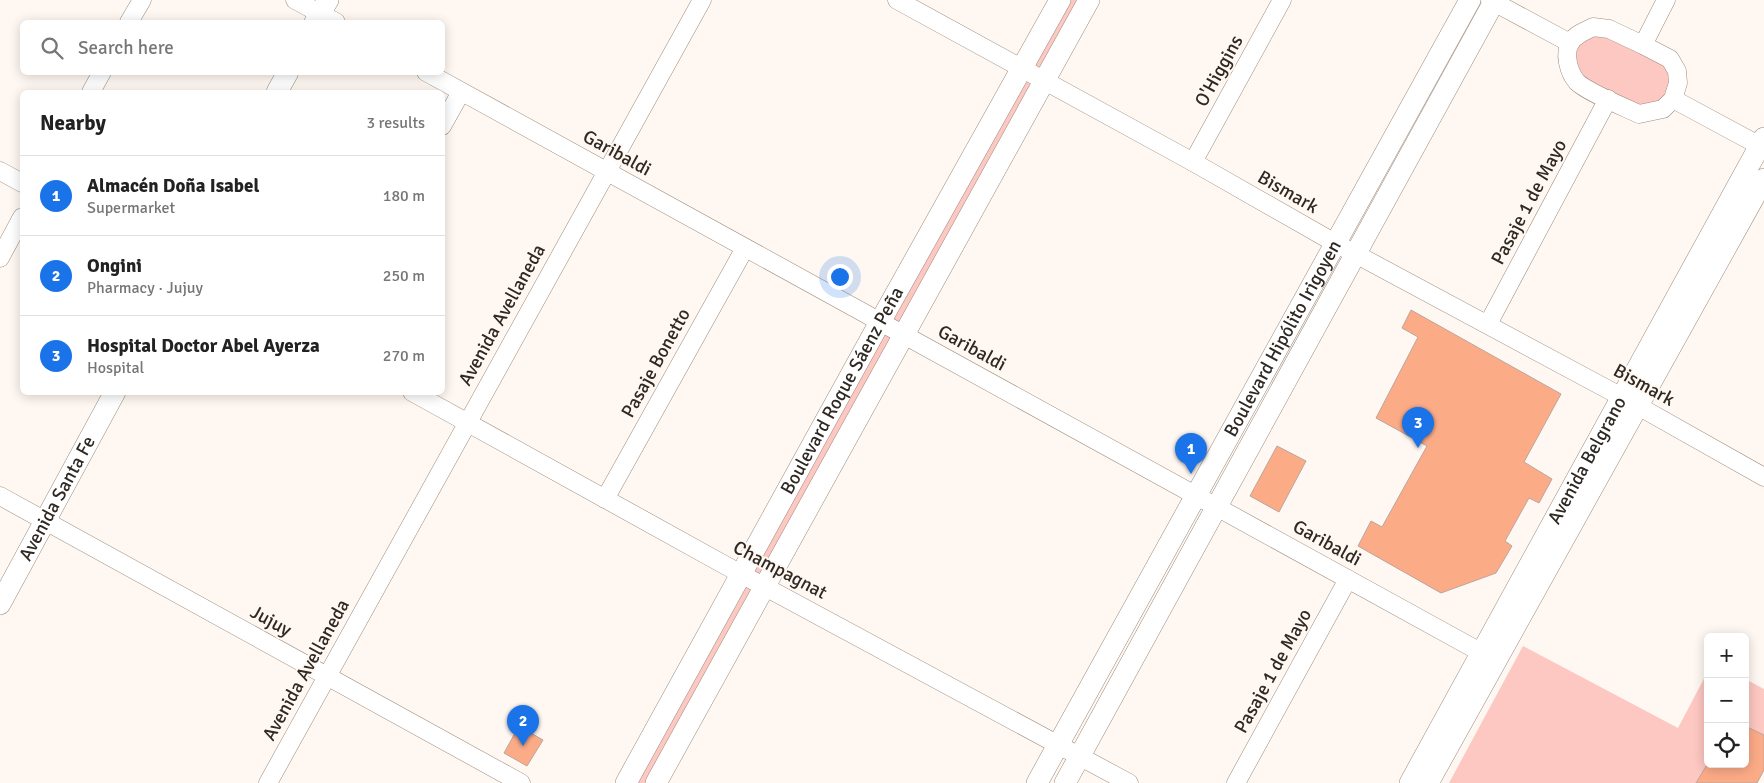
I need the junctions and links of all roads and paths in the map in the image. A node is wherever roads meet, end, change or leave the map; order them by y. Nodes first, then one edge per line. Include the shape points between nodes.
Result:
1 (142, 0) edge
2 (295, 0) edge
3 (702, 0) edge
4 (897, 0) edge
5 (1060, 0) edge
6 (1089, 0) edge
7 (1282, 0) edge
8 (1470, 0) edge
9 (1666, 0) edge
10 (1493, 1) edge
11 (325, 15) edge
12 (130, 20) edge
13 (1570, 43) junction
14 (1643, 45) junction
15 (1022, 68) junction
16 (100, 75) edge
17 (286, 75) edge
18 (431, 75) edge
19 (1045, 80) junction
20 (92, 90) edge
21 (278, 90) edge
22 (461, 92) junction
23 (1673, 98) junction
24 (1608, 99) junction
25 (445, 121) edge
26 (1763, 144) edge
27 (1193, 162) junction
28 (0, 171) edge
29 (607, 172) junction
30 (1764, 179) edge
31 (20, 182) edge
32 (20, 221) edge
33 (1335, 243) junction
34 (745, 248) junction
35 (1354, 253) junction
36 (0, 258) edge
37 (880, 322) junction
38 (1488, 324) junction
39 (903, 335) junction
40 (112, 395) edge
41 (418, 395) edge
42 (1630, 401) junction
43 (467, 422) junction
44 (1764, 477) edge
45 (1195, 495) junction
46 (0, 496) edge
47 (605, 499) junction
48 (1216, 506) junction
49 (45, 521) junction
50 (741, 574) junction
51 (1348, 579) junction
52 (765, 587) junction
53 (0, 604) edge
54 (1489, 657) junction
55 (327, 676) junction
56 (1059, 744) junction
57 (1080, 756) junction
58 (268, 783) edge
59 (521, 783) edge
60 (626, 783) edge
61 (656, 783) edge
62 (1037, 783) edge
63 (1065, 783) edge
64 (1129, 783) edge
65 (1236, 783) edge
66 (1410, 783) edge
67 (1428, 783) edge

1 - 12 street
2 - 11 street
3 - 29 street, Avenida Avellaneda
4 - 15 street, Bismark
5 - 15 street, Boulevard Roque Sáenz Peña
6 - 19 street, Boulevard Roque Sáenz Peña
7 - 27 street, O'Higgins
8 - 33 street, Boulevard Hipólito Irigoyen
9 - 14 street
10 - 13 street
10 - 35 street, Boulevard Hipólito Irigoyen
13 - 14 street via 1593,27 1609,29
13 - 24 street via 1567,56 1570,70 1578,83
14 - 23 street via 1670,60 1678,71
15 - 19 street, Bismark
15 - 37 street, Boulevard Roque Sáenz Peña
16 - 20 street
17 - 21 street
18 - 22 street, Garibaldi
19 - 27 street, Bismark
19 - 39 street, Boulevard Roque Sáenz Peña
22 - 25 street
22 - 29 street, Garibaldi
23 - 24 street via 1663,109 1638,114
23 - 26 street
24 - 38 street, Pasaje 1 de Mayo
26 - 42 street, Avenida Belgrano
27 - 33 street, Bismark
28 - 31 street
29 - 34 street, Garibaldi
29 - 43 street, Avenida Avellaneda
30 - 42 street, Avenida Belgrano
32 - 36 street
33 - 35 street, Bismark
33 - 45 street, Boulevard Hipólito Irigoyen
34 - 37 street, Garibaldi
34 - 47 street, Pasaje Bonetto
35 - 38 street, Bismark
35 - 48 street, Boulevard Hipólito Irigoyen
37 - 39 street, Garibaldi
37 - 50 street, Boulevard Roque Sáenz Peña
38 - 42 street, Bismark
39 - 45 street, Garibaldi
39 - 52 street, Boulevard Roque Sáenz Peña
40 - 49 street, Avenida Santa Fe
41 - 43 street, Champagnat
42 - 44 street, Bismark
42 - 54 street, Avenida Belgrano
43 - 47 street, Champagnat
43 - 55 street, Avenida Avellaneda
45 - 48 street, Garibaldi
45 - 56 street, Boulevard Hipólito Irigoyen
46 - 49 street, Jujuy
47 - 50 street, Champagnat
48 - 51 street, Garibaldi
48 - 57 street, Boulevard Hipólito Irigoyen
49 - 53 street, Avenida Santa Fe
49 - 55 street, Jujuy
50 - 52 street, Champagnat
50 - 60 street, Boulevard Roque Sáenz Peña
51 - 54 street, Garibaldi
51 - 65 street, Pasaje 1 de Mayo
52 - 56 street, Champagnat
52 - 61 street, Boulevard Roque Sáenz Peña
54 - 66 street, Avenida Belgrano
54 - 67 street, Avenida Belgrano
55 - 58 street, Avenida Avellaneda
55 - 59 street, Jujuy
56 - 57 street, Champagnat
56 - 62 street, Boulevard Hipólito Irigoyen
57 - 63 street, Boulevard Hipólito Irigoyen
57 - 64 street, Champagnat

